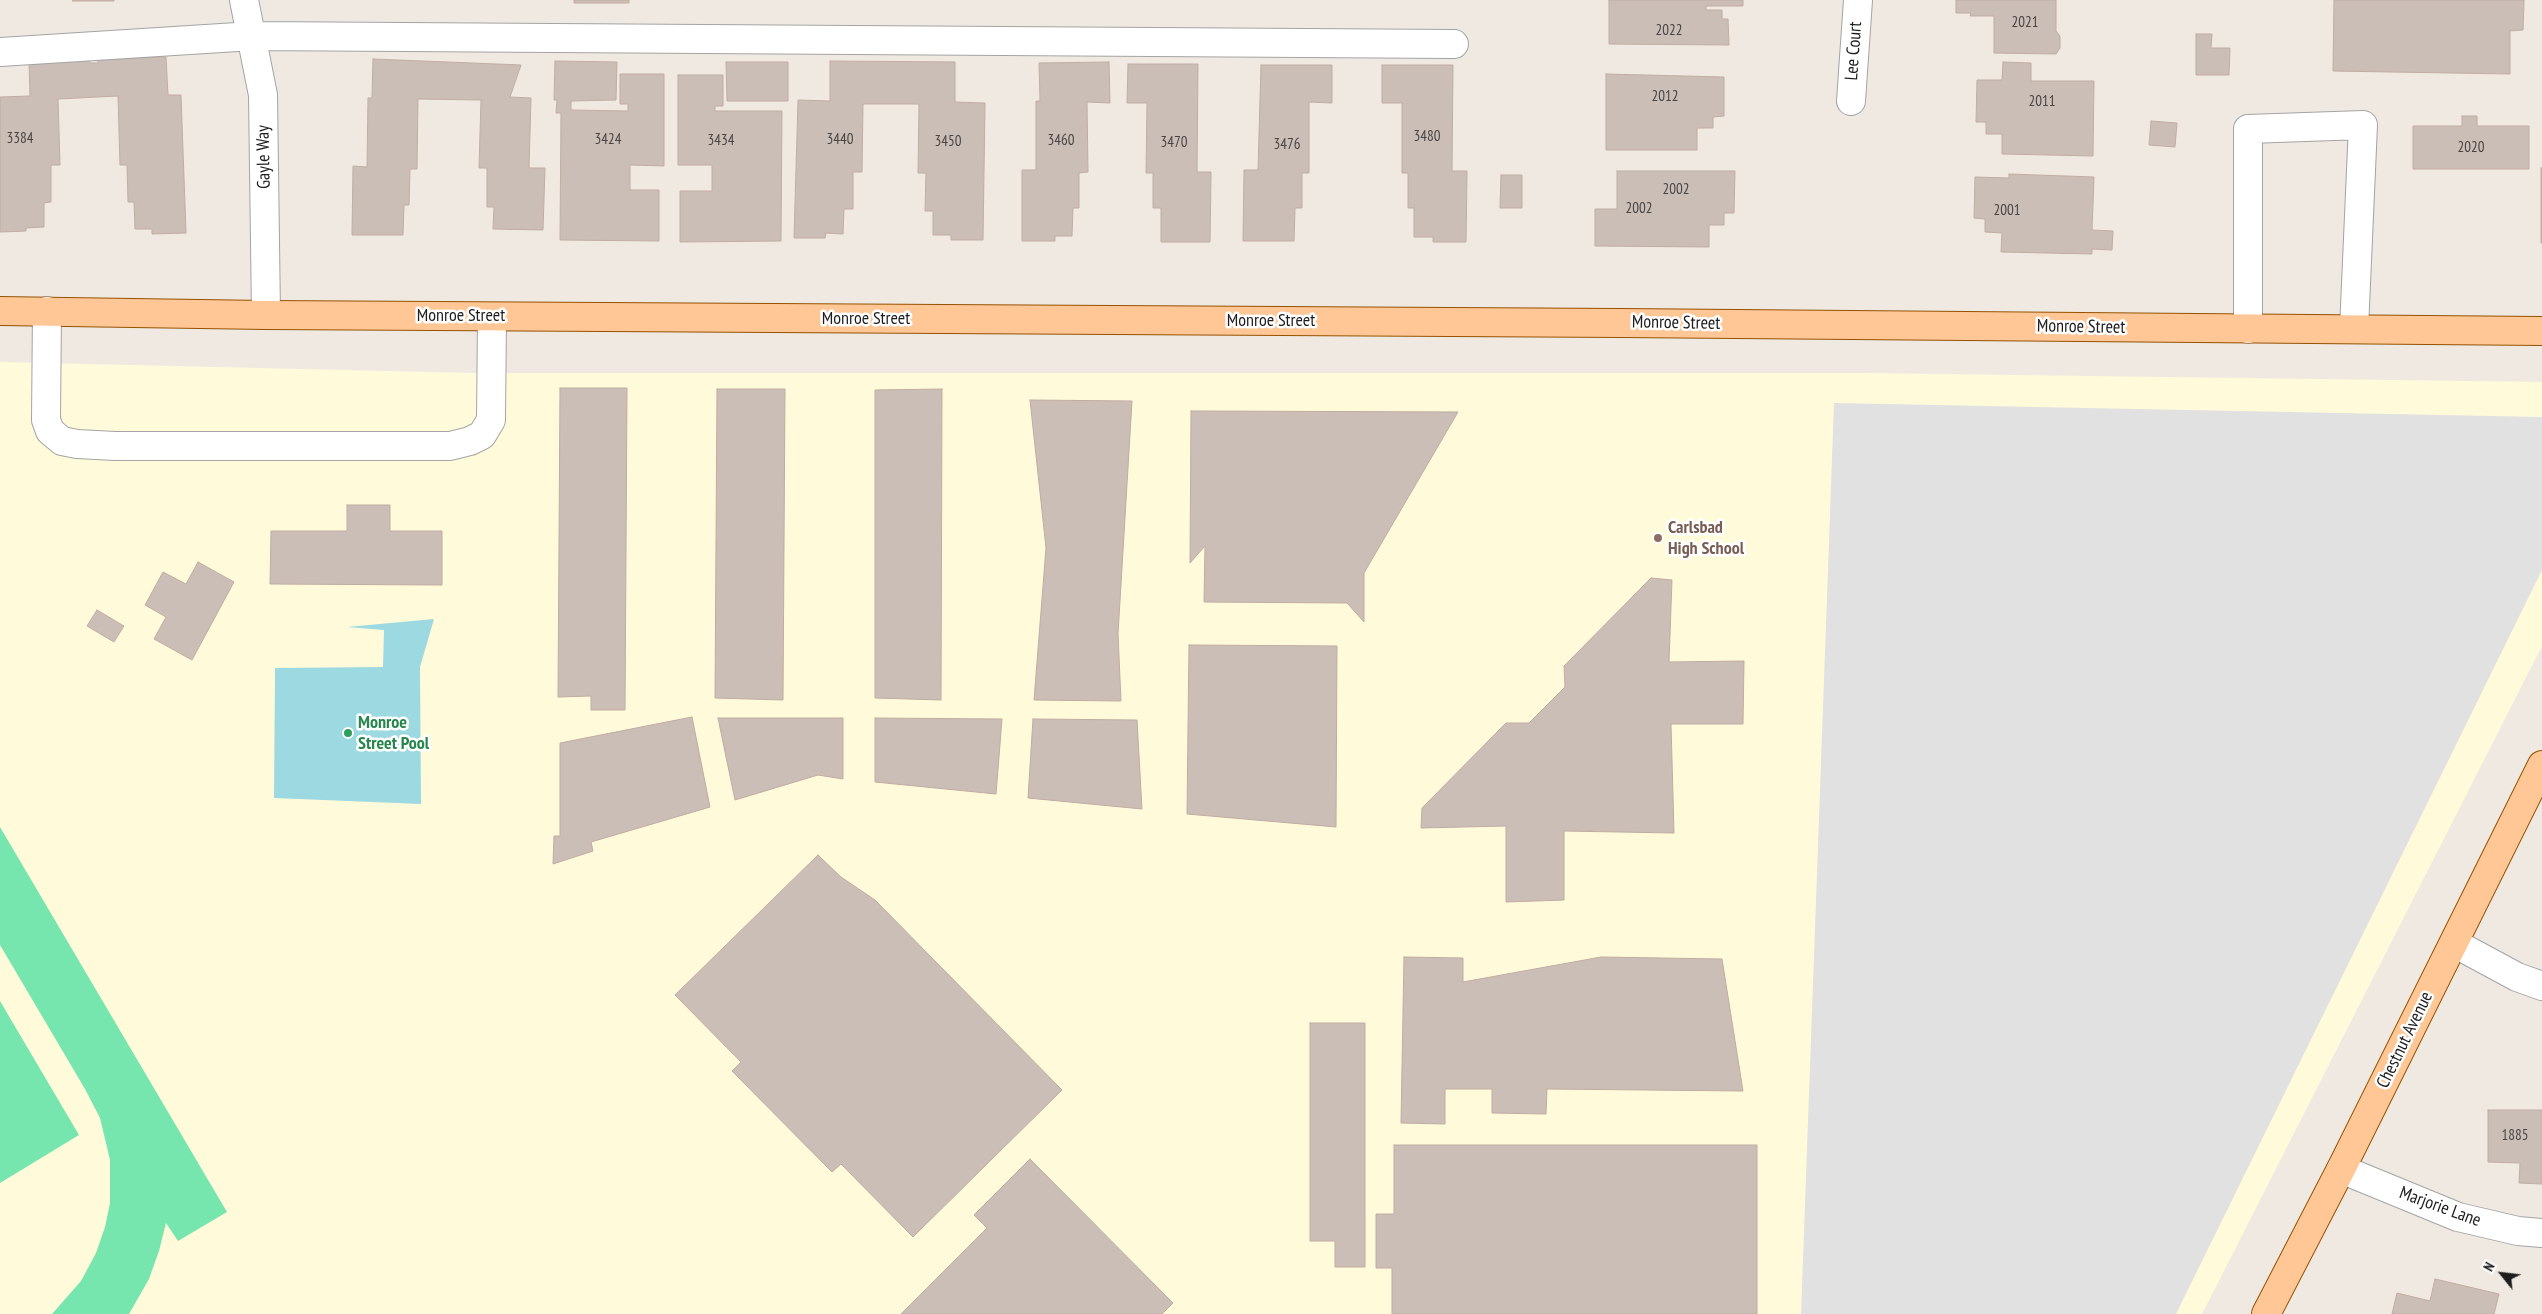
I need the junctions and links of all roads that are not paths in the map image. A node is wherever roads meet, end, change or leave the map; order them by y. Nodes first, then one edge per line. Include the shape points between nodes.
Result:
1 (244, 0) edge
2 (1858, 0) edge
3 (252, 36) junction
4 (1454, 44) dead end
5 (0, 52) edge
6 (1851, 102) dead end
7 (0, 311) edge
8 (47, 311) junction
9 (266, 315) junction
10 (492, 317) junction
11 (2248, 329) junction
12 (2354, 329) junction
13 (2542, 331) edge
14 (2542, 765) edge
15 (2454, 943) junction
16 (2530, 973) edge
17 (2542, 986) edge
18 (2341, 1169) junction
19 (2542, 1233) edge
20 (2266, 1314) edge

1 - 3 street, Gayle Way
2 - 6 street, Lee Court
3 - 4 street
3 - 5 street
3 - 9 street, Gayle Way via 263,95
7 - 8 main road, Monroe Street
8 - 9 main road, Monroe Street
8 - 10 street via 46,420 50,431 62,441 115,446 450,446 470,441 482,435 491,420
9 - 10 main road, Monroe Street
10 - 11 main road, Monroe Street via 1621,322
11 - 12 main road, Monroe Street
11 - 12 street via 2248,129 2363,125
12 - 13 main road, Monroe Street
14 - 15 main road, Chestnut Avenue
15 - 16 street
15 - 18 main road, Chestnut Avenue
16 - 17 street
18 - 19 street, Marjorie Lane via 2458,1217 2518,1231
18 - 20 main road, Chestnut Avenue

